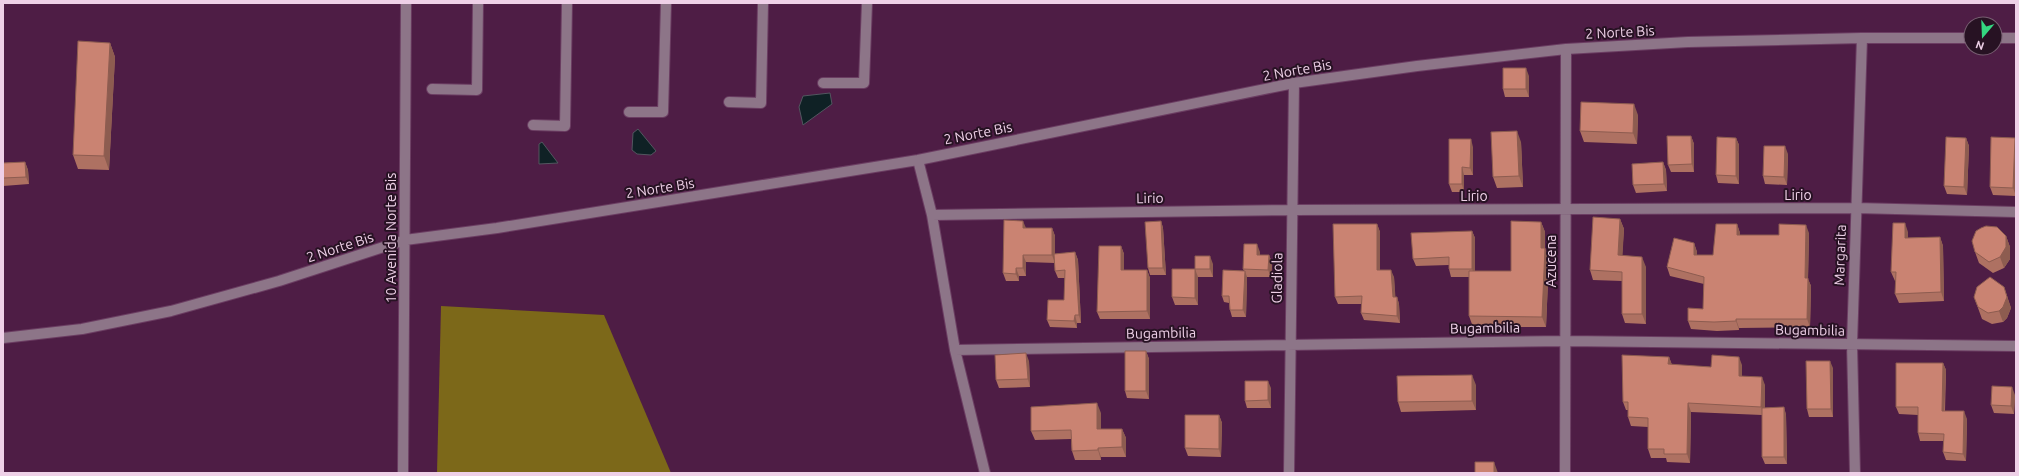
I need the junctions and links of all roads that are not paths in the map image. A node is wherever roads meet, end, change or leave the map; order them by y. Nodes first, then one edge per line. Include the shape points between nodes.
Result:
1 (406, 3) edge
2 (478, 3) edge
3 (567, 3) edge
4 (666, 3) edge
5 (763, 3) edge
6 (867, 3) edge
7 (1862, 38) junction
8 (1963, 38) edge
9 (2003, 38) edge
10 (2016, 38) edge
11 (1566, 49) junction
12 (823, 83) dead end
13 (1294, 83) junction
14 (432, 89) dead end
15 (729, 102) dead end
16 (629, 112) dead end
17 (533, 125) dead end
18 (918, 160) junction
19 (1856, 208) junction
20 (1292, 210) junction
21 (1565, 210) junction
22 (2016, 212) edge
23 (932, 215) junction
24 (405, 240) junction
25 (3, 338) edge
26 (1566, 341) junction
27 (1852, 344) junction
28 (1290, 345) junction
29 (2016, 346) edge
30 (955, 350) junction
31 (403, 473) edge
32 (985, 473) edge
33 (1289, 473) edge
34 (1565, 473) edge
35 (1855, 473) edge

1 - 24 street, 10 Avenida Norte Bis
2 - 14 street via 477,90
3 - 17 street via 565,126
4 - 16 street via 663,112
5 - 15 street via 760,103
6 - 12 street via 864,83
7 - 8 street, 2 Norte Bis
7 - 11 street, 2 Norte Bis via 1696,42
7 - 19 street, Margarita
9 - 10 street
11 - 13 street, 2 Norte Bis
11 - 21 street, Azucena
13 - 18 street, 2 Norte Bis
13 - 20 street, Gladiola
18 - 23 street
18 - 24 street, 2 Norte Bis via 497,228
19 - 21 street, Lirio
19 - 22 street, Lirio
19 - 27 street, Margarita
20 - 21 street, Lirio
20 - 23 street, Lirio
20 - 28 street, Gladiola
21 - 26 street, Azucena
23 - 30 street
24 - 25 street, 2 Norte Bis via 279,281 170,310 82,329
24 - 31 street, 10 Avenida Norte Bis
26 - 27 street, Bugambilia
26 - 28 street, Bugambilia
26 - 34 street, Azucena
27 - 29 street, Bugambilia
27 - 35 street, Margarita
28 - 30 street, Bugambilia
28 - 33 street, Gladiola
30 - 32 street

